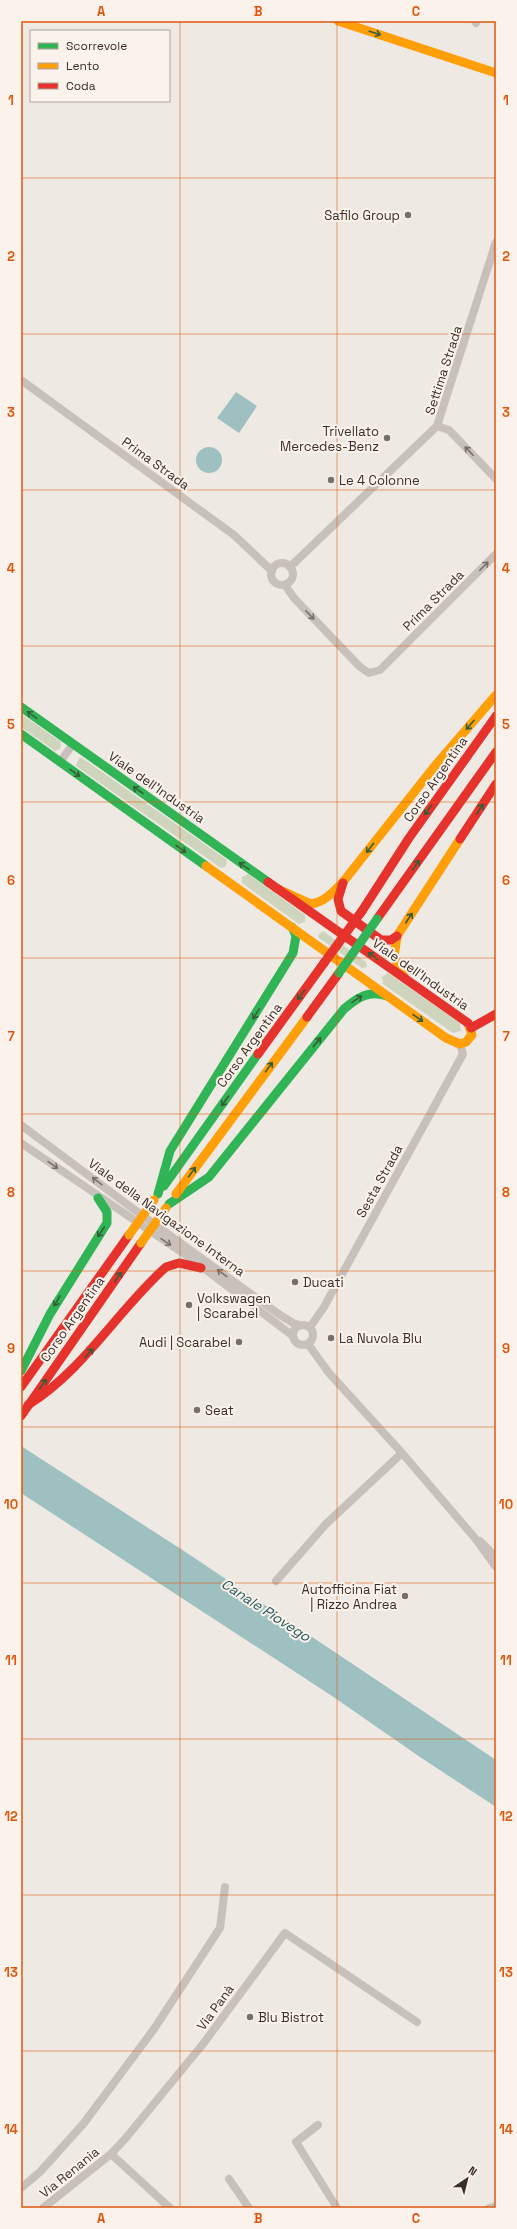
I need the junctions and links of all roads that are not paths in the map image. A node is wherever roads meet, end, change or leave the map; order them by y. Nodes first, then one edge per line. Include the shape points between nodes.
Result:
1 (338, 21) edge
2 (496, 63) edge
3 (470, 64) junction
4 (496, 73) edge
5 (496, 242) edge
6 (21, 380) edge
7 (437, 426) junction
8 (496, 479) edge
9 (496, 554) edge
10 (290, 567) junction
11 (272, 571) junction
12 (285, 585) junction
13 (496, 696) edge
14 (21, 707) edge
15 (496, 716) edge
16 (21, 734) edge
17 (73, 744) junction
18 (496, 752) edge
19 (60, 762) junction
20 (496, 784) edge
21 (343, 882) junction
22 (276, 888) junction
23 (292, 927) junction
24 (397, 936) junction
25 (405, 978) junction
26 (387, 996) junction
27 (496, 1014) edge
28 (471, 1028) junction
29 (460, 1044) junction
30 (21, 1125) edge
31 (21, 1143) edge
32 (156, 1197) junction
33 (98, 1198) junction
34 (167, 1206) junction
35 (201, 1268) junction
36 (300, 1325) junction
37 (310, 1328) junction
38 (293, 1336) junction
39 (308, 1344) junction
40 (21, 1371) edge
41 (21, 1387) edge
42 (28, 1405) junction
43 (21, 1416) edge
44 (402, 1453) junction
45 (474, 1537) junction
46 (496, 1557) edge
47 (496, 1567) edge
48 (276, 1581) dead end
49 (225, 1887) dead end
50 (417, 2022) dead end
51 (318, 2125) dead end
52 (111, 2154) junction
53 (229, 2179) dead end
54 (21, 2188) edge
55 (496, 2206) edge
56 (43, 2208) edge
57 (170, 2208) edge
58 (249, 2208) edge
59 (337, 2208) edge
60 (489, 2208) edge

1 -> 3 main road
2 - 3 main road
3 - 4 main road
5 - 7 street, Settima Strada
6 - 11 street, Prima Strada via 234,535
8 -> 7 street via 449,430
7 - 10 street, Settima Strada
12 -> 9 street, Prima Strada via 294,598 360,667 369,673 380,670
10 - 11 street via 280,564
10 - 12 street via 293,577
11 - 12 street, Prima Strada via 274,581
13 -> 21 main road via 434,767
17 -> 14 main road, Viale dell'Industria
15 -> 32 main road, Corso Argentina, bridge via 413,832 362,911
16 - 19 main road
17 - 19 street
22 -> 17 main road, Viale dell'Industria
34 -> 18 main road, Corso Argentina, bridge via 339,973
19 -> 23 main road
24 -> 20 main road
21 - 22 main road via 319,904 311,905
21 - 24 main road via 338,899 341,911 381,940 391,940
25 -> 22 main road, Viale dell'Industria
23 - 26 main road
23 -> 32 main road via 296,936 294,953 170,1151
24 - 25 main road via 394,957
25 - 28 main road, Viale dell'Industria via 466,1021
26 -> 29 main road via 446,1038
34 -> 26 main road via 209,1177 333,1021 356,998 371,992
27 - 28 main road
28 - 29 main road, Viale dell'Industria via 472,1035
29 - 37 street, Sesta Strada via 463,1054
36 -> 30 street, Viale della Navigazione Interna via 280,1315 146,1219
31 -> 33 street, Viale della Navigazione Interna
32 - 41 main road, Corso Argentina, bridge
33 -> 35 street, Viale della Navigazione Interna
33 -> 40 main road via 107,1212 107,1223 50,1314
42 -> 34 main road, Corso Argentina, bridge
35 - 38 street, Viale della Navigazione Interna
42 -> 35 main road via 63,1382 131,1303 167,1266 180,1262
36 - 37 street, Viale della Navigazione Interna
36 - 38 street via 294,1329
37 - 39 street via 314,1335
38 - 39 street, Viale della Navigazione Interna via 298,1344
39 - 44 street, Viale della Navigazione Interna via 329,1373
42 - 43 main road, Corso Argentina
44 - 45 street, Viale della Navigazione Interna
44 - 48 street via 326,1524
45 - 46 street, Viale della Navigazione Interna
45 - 47 street, Viale della Navigazione Interna
49 - 54 street via 220,1928 154,2029 84,2123 40,2172
50 - 52 street, Via Panà via 285,1933 204,2044
51 - 59 street via 296,2142
52 - 56 street, Via Renania
52 - 57 street
53 - 58 street
55 - 60 street

